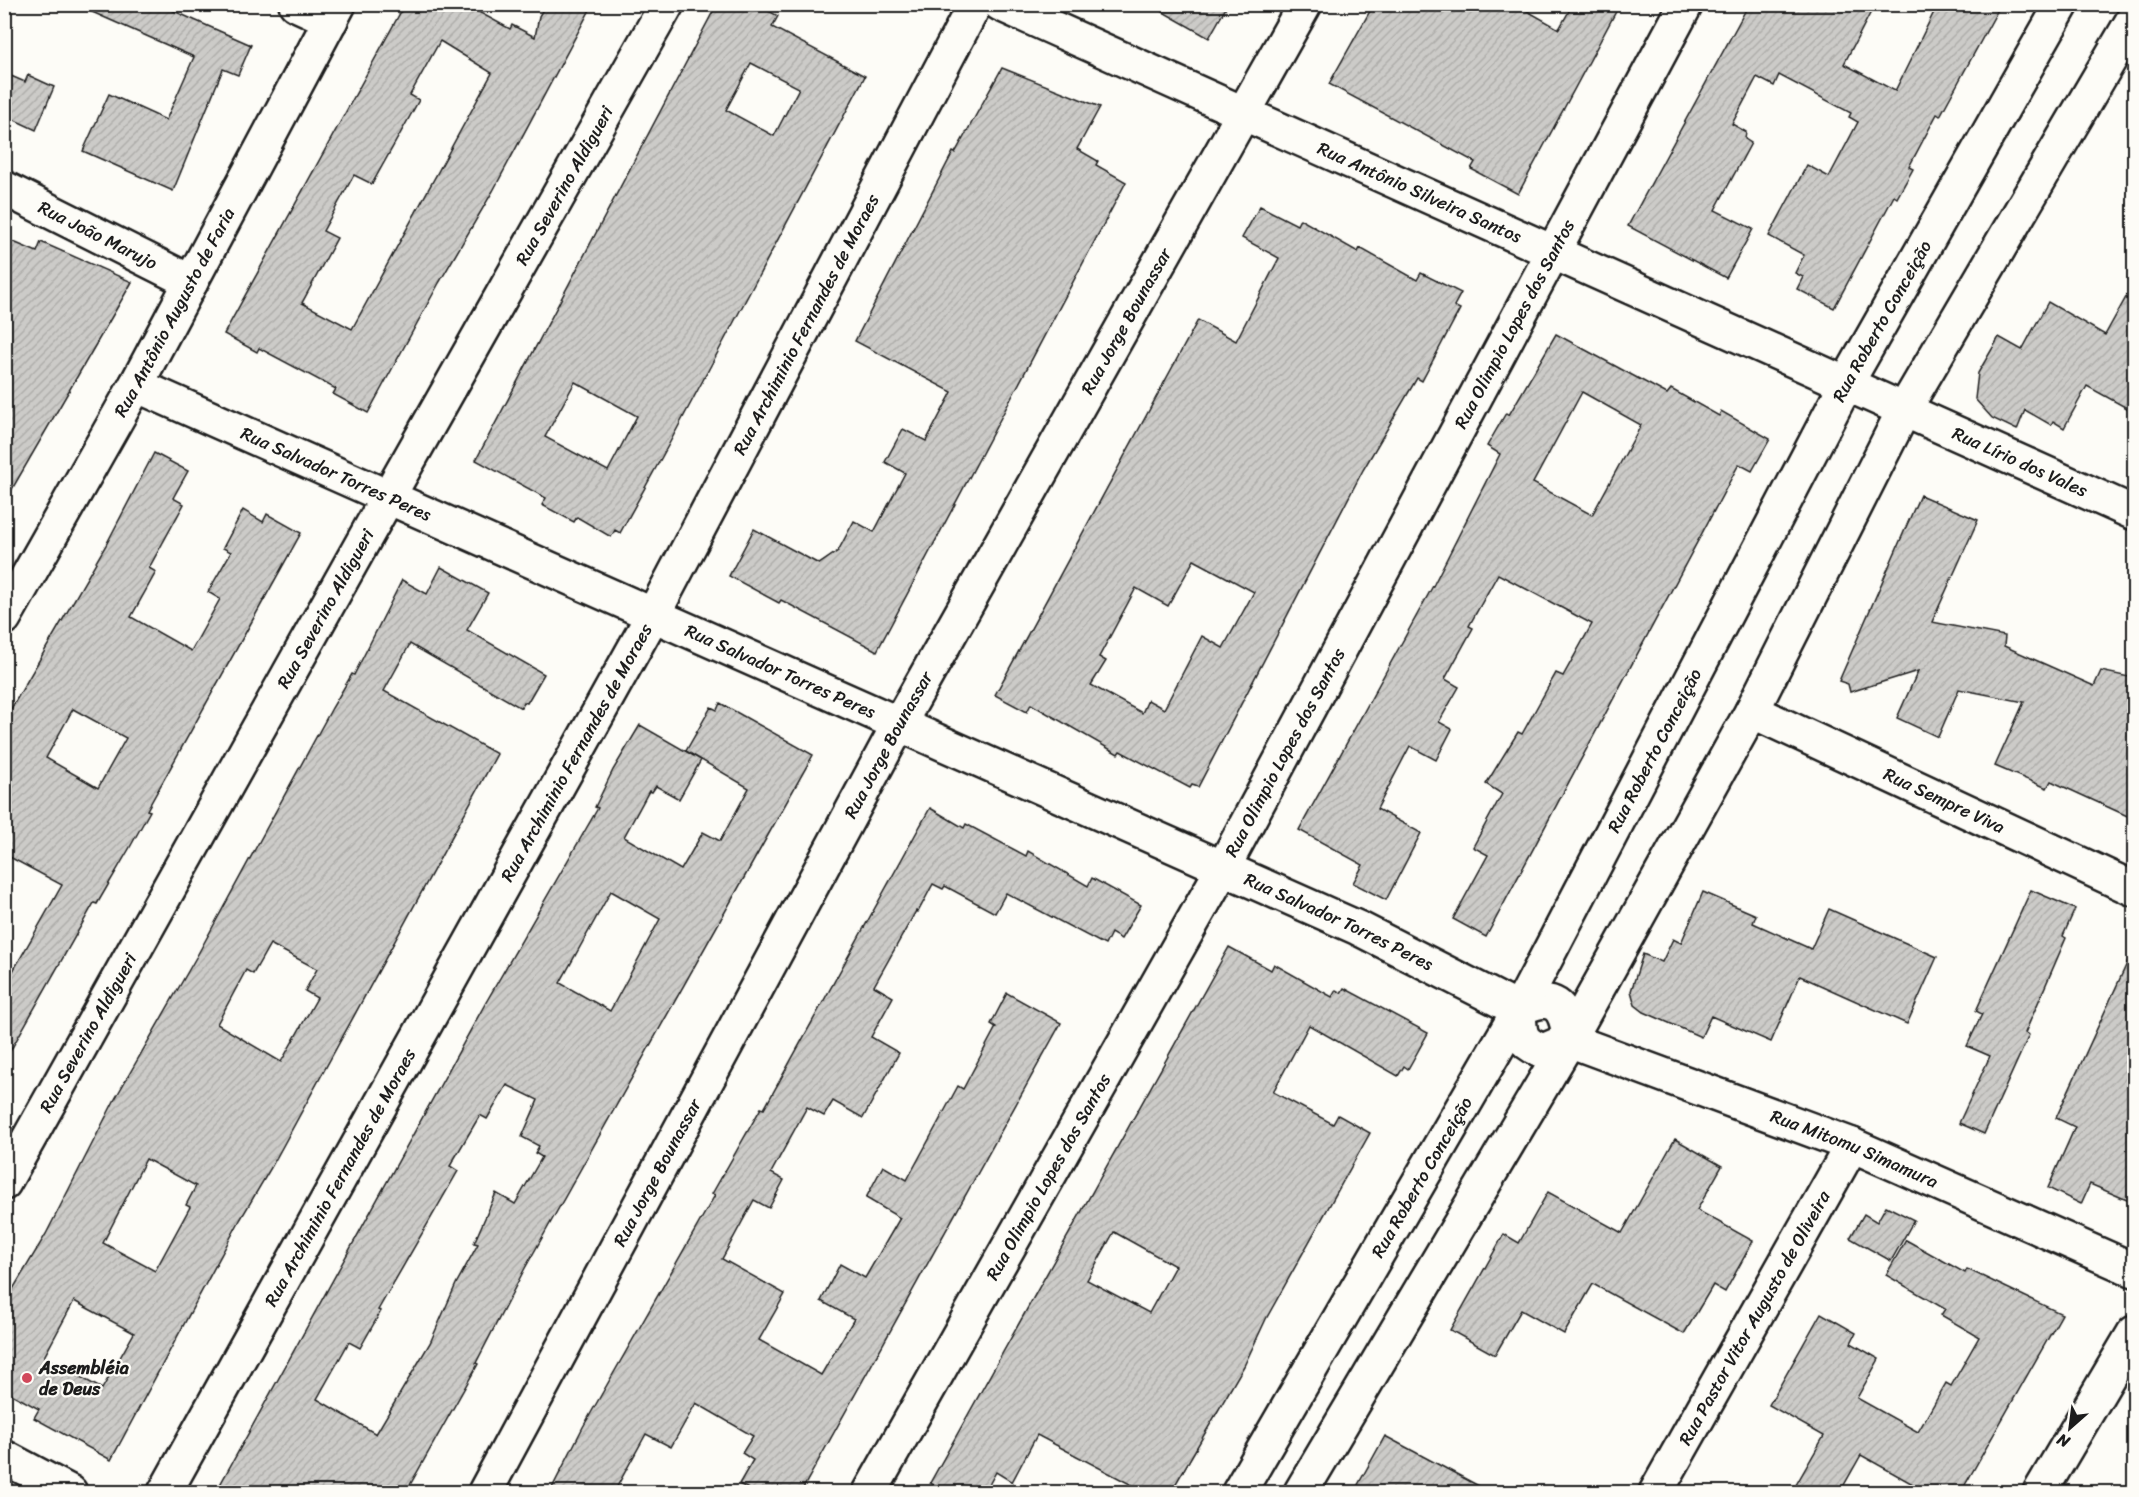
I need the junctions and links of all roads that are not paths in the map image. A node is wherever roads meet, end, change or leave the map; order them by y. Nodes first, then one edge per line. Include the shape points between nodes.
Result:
1 (296, 4) edge
2 (667, 4) edge
3 (975, 4) edge
4 (1000, 4) edge
5 (1305, 4) edge
6 (1686, 4) edge
7 (2062, 4) edge
8 (335, 12) edge
9 (2134, 18) edge
10 (1243, 113) junction
11 (4, 188) edge
12 (1553, 252) junction
13 (191, 282) junction
14 (1846, 384) junction
15 (136, 386) junction
16 (1904, 410) junction
17 (388, 497) junction
18 (2134, 513) edge
19 (653, 615) junction
20 (4, 618) edge
21 (1752, 711) junction
22 (899, 724) junction
23 (1223, 868) junction
24 (2134, 889) edge
25 (1519, 1010) junction
26 (1569, 1040) junction
27 (1852, 1145) junction
28 (4, 1182) edge
29 (2134, 1270) edge
30 (2134, 1333) edge
31 (4, 1457) edge
32 (69, 1492) edge
33 (165, 1492) edge
34 (485, 1492) edge
35 (870, 1492) edge
36 (1239, 1492) edge
37 (1301, 1492) edge
38 (1656, 1492) edge
39 (2040, 1492) edge

1 - 8 street
2 - 17 street, Rua Severino Aldigueri
3 - 19 street, Rua Archiminio Fernandes de Moraes
4 - 10 street, Rua Antônio Silveira Santos
5 - 10 street, Rua Jorge Bounassar
6 - 12 street, Rua Olimpio Lopes dos Santos
7 - 14 street, Rua Roberto Conceição
8 - 13 street, Rua Antônio Augusto de Faria
9 - 16 street
10 - 12 street, Rua Antônio Silveira Santos
10 - 22 street, Rua Jorge Bounassar
11 - 13 street, Rua João Marujo
12 - 14 street, Rua Antônio Silveira Santos
12 - 23 street, Rua Olimpio Lopes dos Santos
13 - 15 street, Rua Antônio Augusto de Faria
14 - 16 street, Rua Antônio Silveira Santos
14 - 25 street, Rua Roberto Conceição
15 - 17 street, Rua Salvador Torres Peres
15 - 20 street, Rua Antônio Augusto de Faria
16 - 18 street, Rua Lírio dos Vales
16 - 21 street
17 - 19 street, Rua Salvador Torres Peres
17 - 28 street, Rua Severino Aldigueri
19 - 22 street, Rua Salvador Torres Peres
19 - 33 street, Rua Archiminio Fernandes de Moraes
21 - 24 street, Rua Sempre Viva
21 - 26 street
22 - 23 street, Rua Salvador Torres Peres
22 - 34 street, Rua Jorge Bounassar
23 - 25 street, Rua Salvador Torres Peres via 1358,928
23 - 35 street, Rua Olimpio Lopes dos Santos
25 - 26 street via 1520,1032 1528,1045 1543,1051
25 - 36 street, Rua Roberto Conceição
26 - 27 street, Rua Mitomu Simamura
26 - 37 street
27 - 29 street, Rua Mitomu Simamura
27 - 38 street, Rua Pastor Vitor Augusto de Oliveira
30 - 39 street
31 - 32 street

